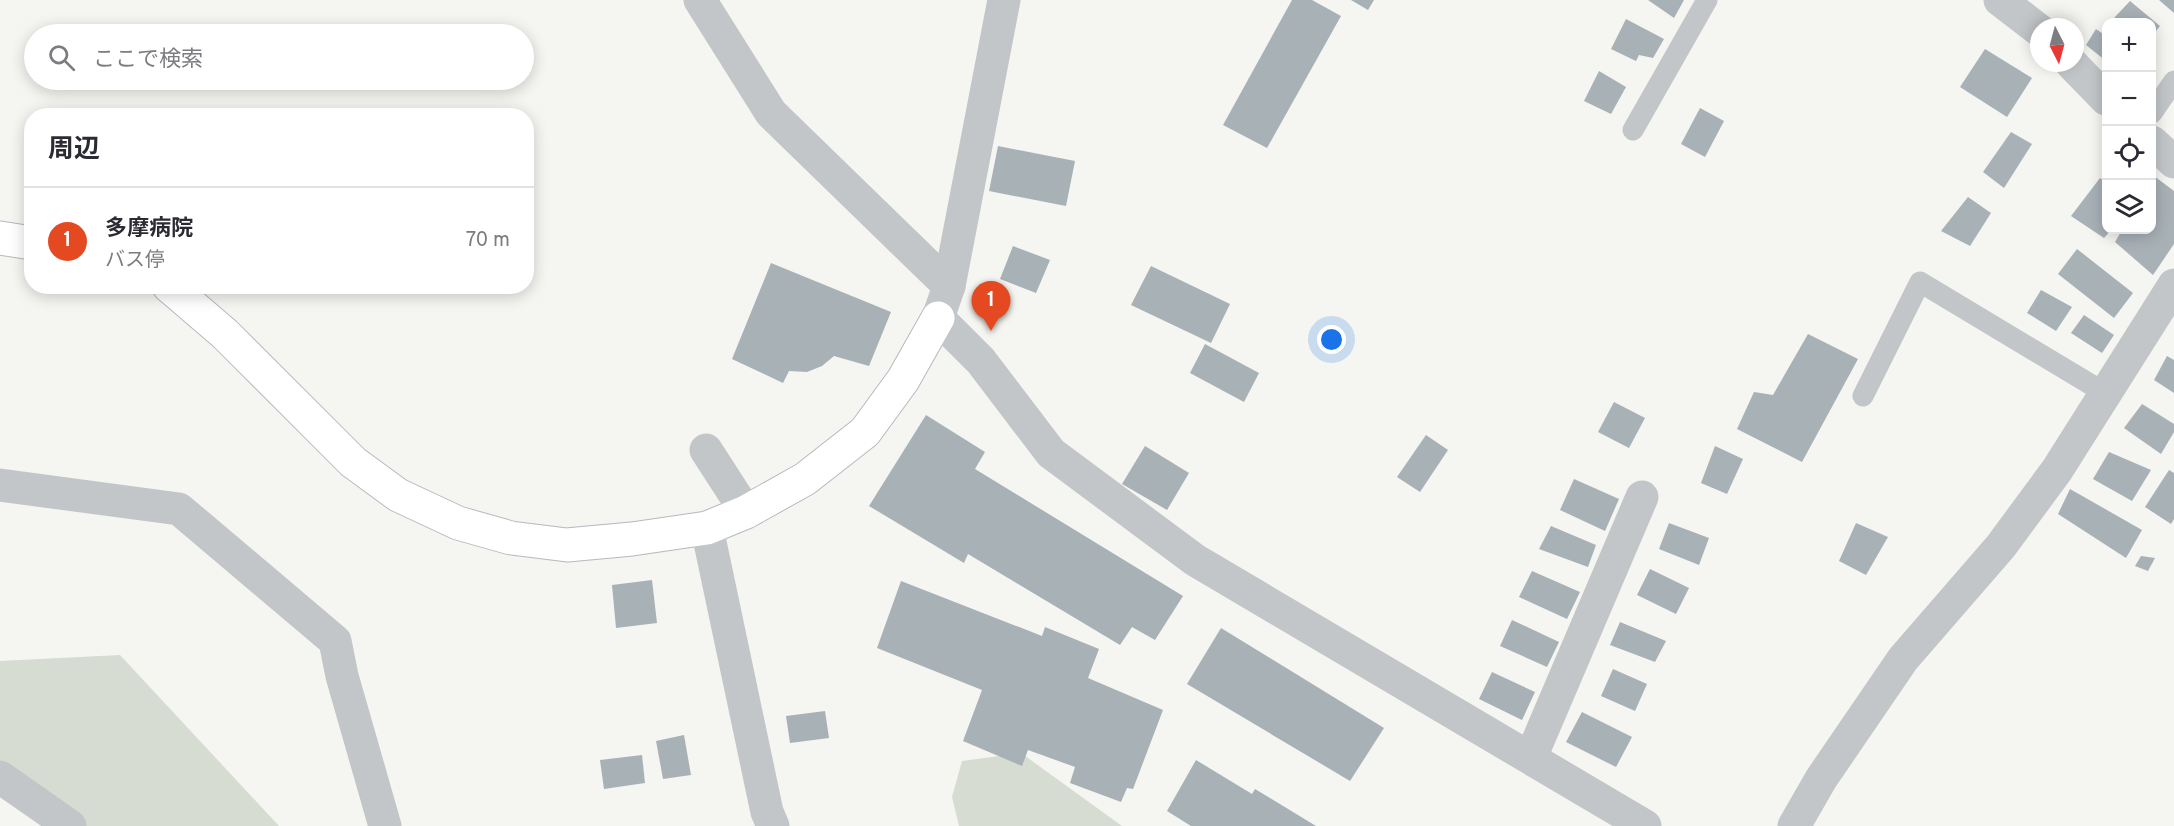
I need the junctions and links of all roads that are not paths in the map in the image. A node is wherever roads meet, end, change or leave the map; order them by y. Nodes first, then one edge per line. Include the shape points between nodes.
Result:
1 (700, 0) edge
2 (1004, 0) edge
3 (1707, 0) edge
4 (2000, 0) edge
5 (2030, 23) edge
6 (2080, 72) edge
7 (2174, 81) edge
8 (2102, 95) edge
9 (2156, 105) edge
10 (1633, 130) dead end
11 (2156, 146) edge
12 (2174, 162) edge
13 (0, 238) edge
14 (24, 242) edge
15 (2174, 285) edge
16 (949, 286) junction
17 (179, 294) edge
18 (938, 318) junction
19 (2105, 393) junction
20 (1863, 396) dead end
21 (706, 450) dead end
22 (0, 485) edge
23 (1642, 497) dead end
24 (746, 512) junction
25 (707, 528) junction
26 (1531, 757) junction
27 (0, 777) edge
28 (767, 821) edge
29 (70, 826) edge
30 (385, 826) edge
31 (1645, 826) edge
32 (1794, 826) edge

1 - 16 street via 771,113
2 - 16 street
3 - 10 lane
4 - 5 street
6 - 8 street
7 - 9 lane
11 - 12 street
13 - 14 street
15 - 19 street
16 - 18 street
17 - 25 street via 225,334 353,462 398,495 458,523 511,538 567,545
18 - 24 street via 903,380 865,432 805,479
18 - 26 street via 981,361 1051,453 1086,480 1195,560
19 - 20 lane via 1920,282
19 - 32 street via 2057,470 2001,546 1903,659 1821,779
21 - 24 street
22 - 30 street via 179,509 335,641
23 - 26 street
24 - 25 street
25 - 28 street
26 - 31 street
27 - 29 street

